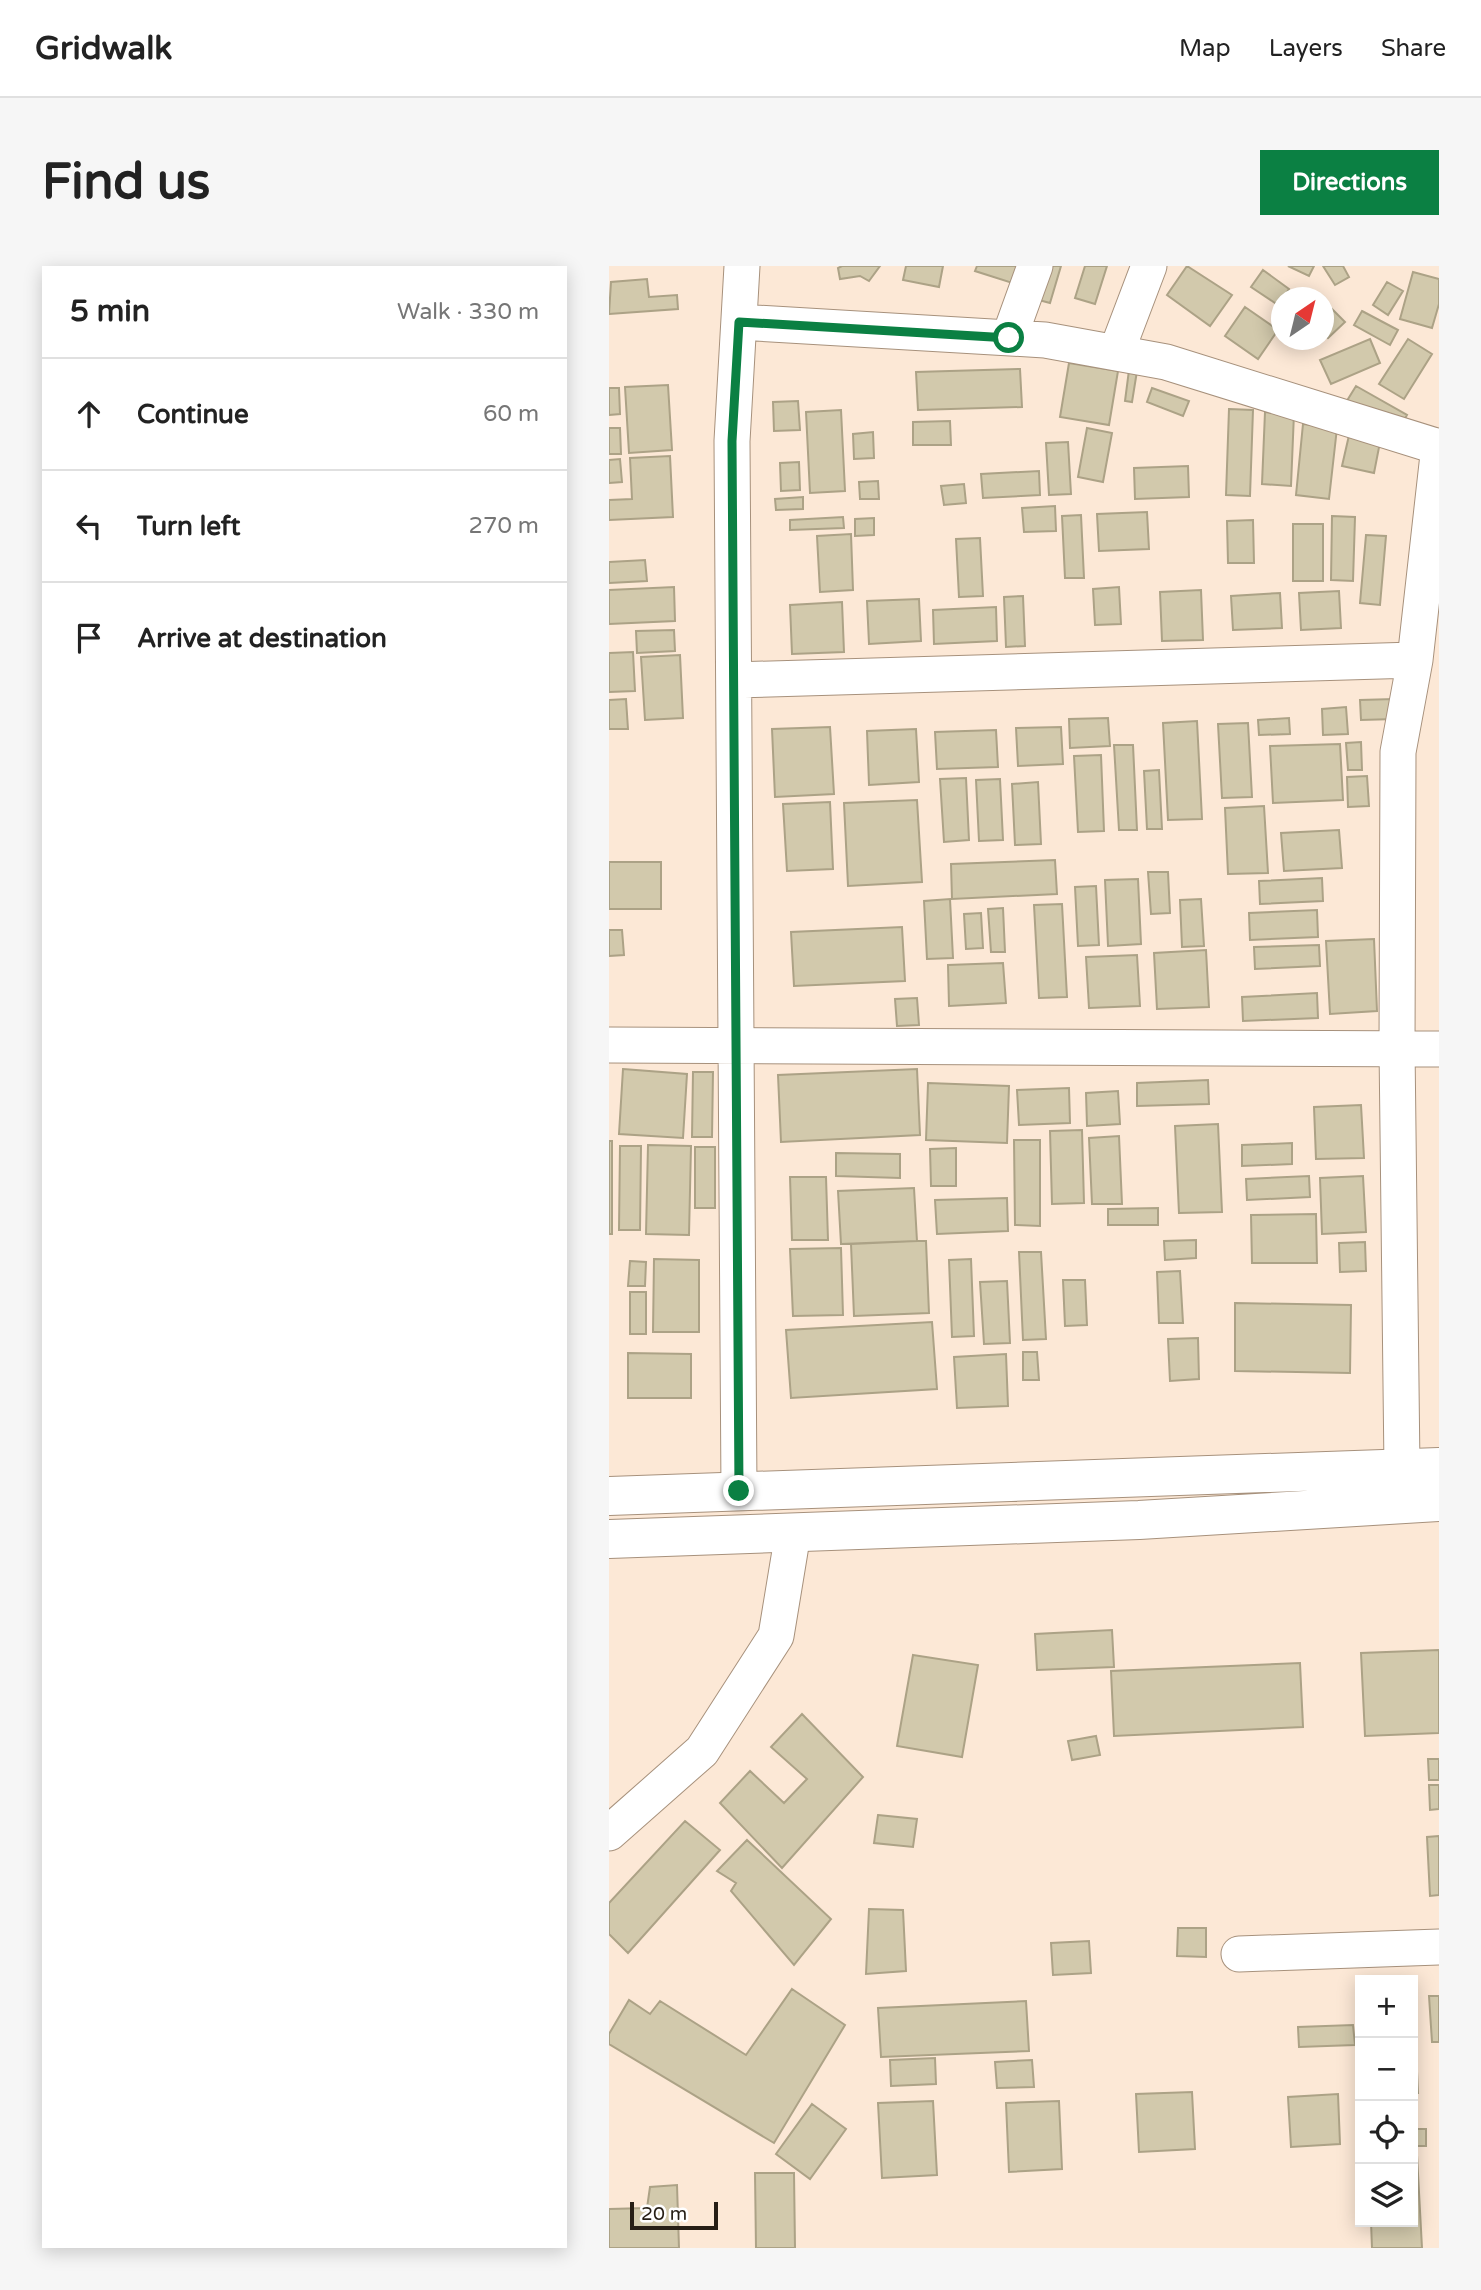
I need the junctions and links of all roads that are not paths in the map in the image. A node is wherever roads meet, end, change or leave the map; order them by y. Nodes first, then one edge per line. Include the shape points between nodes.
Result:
1 (742, 266) edge
2 (1035, 266) edge
3 (1149, 266) edge
4 (739, 322) junction
5 (1009, 338) junction
6 (1117, 353) junction
7 (1439, 447) edge
8 (1415, 660) junction
9 (734, 680) junction
10 (609, 1045) edge
11 (1397, 1046) junction
12 (737, 1047) junction
13 (1439, 1049) edge
14 (1421, 1467) edge
15 (739, 1491) junction
16 (609, 1496) edge
17 (1439, 1502) edge
18 (793, 1534) junction
19 (609, 1539) edge
20 (609, 1833) edge
21 (1439, 1947) edge
22 (1239, 1954) dead end

1 - 4 street
2 - 5 street
3 - 6 street
4 - 5 street
4 - 9 street via 732,441
5 - 6 street
6 - 7 street via 1166,362
7 - 8 street
8 - 9 street
8 - 11 street via 1398,752
9 - 12 street
10 - 12 street
11 - 12 street
11 - 13 street
11 - 14 street
12 - 15 street
14 - 15 main road
15 - 16 main road
17 - 18 main road
18 - 19 main road
18 - 20 street via 776,1636 702,1751
21 - 22 street

